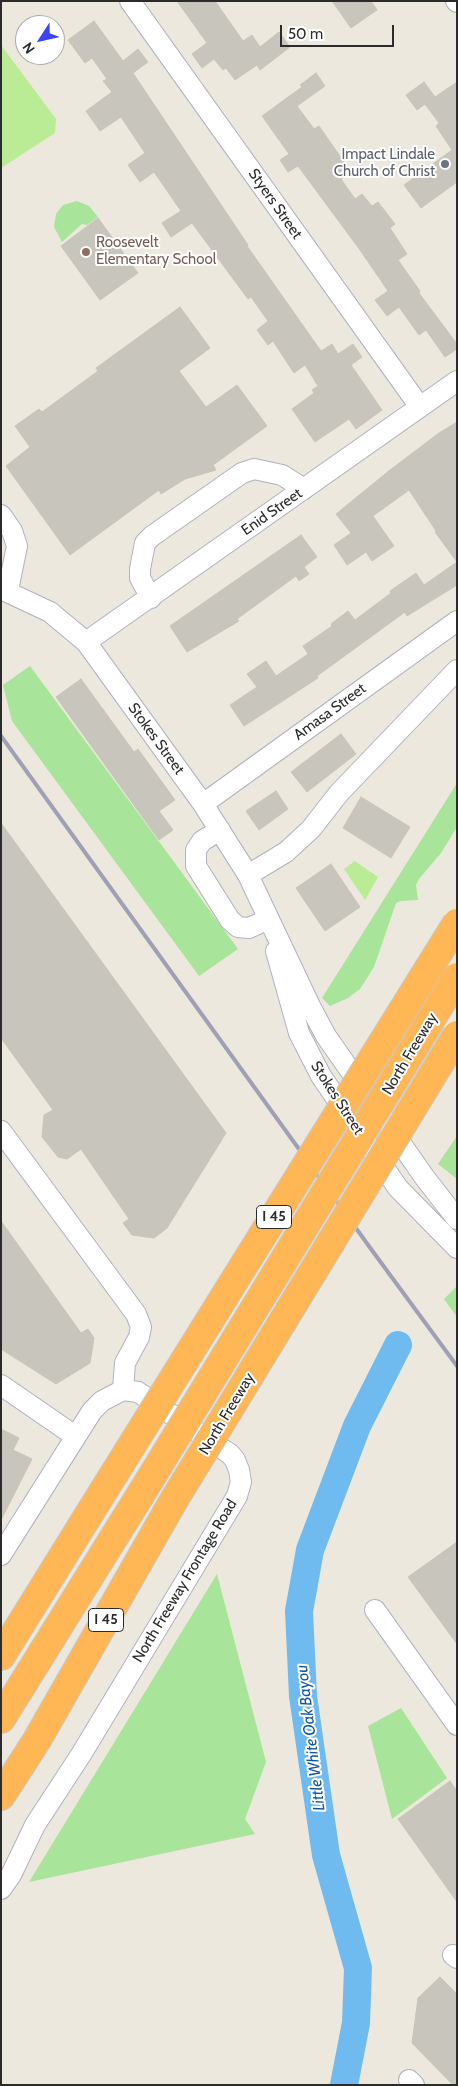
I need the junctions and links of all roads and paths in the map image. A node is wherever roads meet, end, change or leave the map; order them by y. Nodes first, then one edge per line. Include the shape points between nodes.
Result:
1 (130, 1) edge
2 (457, 381) edge
3 (420, 407) junction
4 (304, 489) junction
5 (1, 515) edge
6 (4, 590) edge
7 (150, 598) junction
8 (457, 621) edge
9 (86, 642) junction
10 (457, 670) edge
11 (203, 804) junction
12 (220, 830) junction
13 (248, 875) junction
14 (269, 920) junction
15 (457, 923) edge
16 (457, 977) edge
17 (457, 1035) edge
18 (1, 1131) edge
19 (457, 1219) edge
20 (457, 1248) edge
21 (1, 1385) edge
22 (123, 1390) junction
23 (74, 1436) junction
24 (1, 1555) edge
25 (375, 1610) dead end
26 (1, 1656) edge
27 (1, 1719) edge
28 (457, 1725) edge
29 (37, 1740) junction
30 (1, 1796) edge
31 (1, 1809) edge
32 (1, 1889) edge

1 - 3 street, Styers Street
2 - 3 street, Enid Street
3 - 4 street, Enid Street
4 - 7 street, Enid Street
4 - 7 street via 282,475 254,469 242,473 152,536 145,543 140,569 140,578
5 - 6 street, Stokes Street via 17,546
6 - 9 street, Stokes Street via 50,612
7 - 9 street, Enid Street
8 - 11 street, Amasa Street
9 - 11 street, Stokes Street
10 - 13 street via 339,793 311,829 286,852
11 - 12 street, Stokes Street
12 - 13 street, Stokes Street
12 - 14 street via 202,841 196,850 196,866 230,920 238,927 249,928
13 - 14 street, Stokes Street
14 - 19 street, Stokes Street via 326,1036
14 - 20 street, Stokes Street via 299,1033 321,1076 398,1188
15 - 26 highway, North Freeway / I 45, bridge
16 - 27 highway, North Freeway, bridge
17 - 29 highway, North Freeway / I 45, bridge via 174,1500
18 - 22 street via 136,1314 141,1326 140,1337 125,1362
21 - 23 street
22 - 23 street via 97,1406
22 - 32 street, North Freeway Frontage Road via 138,1392 230,1454 241,1482 237,1496 35,1825
23 - 24 street
25 - 28 street
29 - 30 highway, North Freeway / I 45
29 - 31 highway

